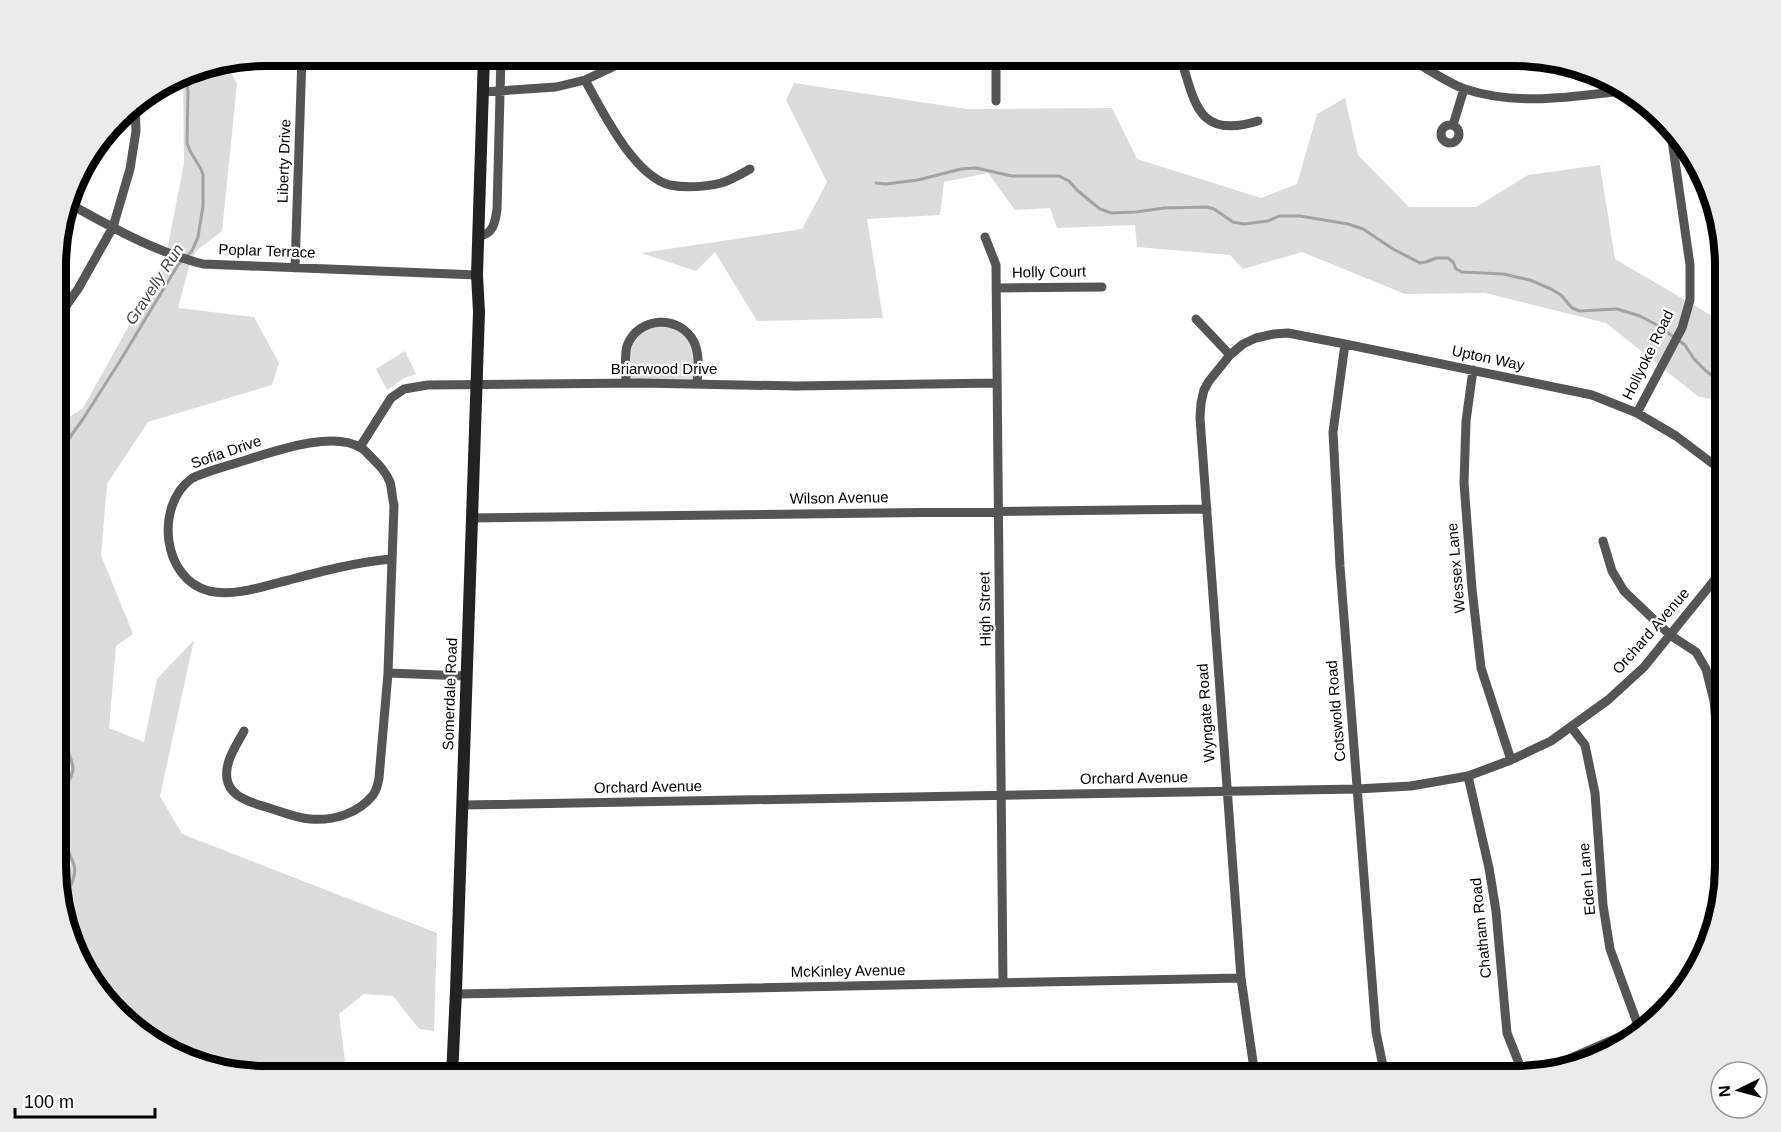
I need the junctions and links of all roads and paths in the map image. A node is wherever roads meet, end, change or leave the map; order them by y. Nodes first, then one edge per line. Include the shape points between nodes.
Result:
1 (302, 66) edge
2 (484, 66) edge
3 (501, 66) edge
4 (615, 66) edge
5 (996, 66) edge
6 (1183, 66) edge
7 (1423, 66) edge
8 (585, 80) junction
9 (1464, 89) junction
10 (500, 91) junction
11 (483, 92) junction
12 (1612, 92) edge
13 (996, 101) dead end
14 (135, 115) edge
15 (1258, 121) dead end
16 (1453, 125) dead end
17 (1672, 142) edge
18 (750, 169) dead end
19 (75, 207) edge
20 (113, 227) junction
21 (478, 236) junction
22 (985, 237) dead end
23 (295, 268) junction
24 (477, 276) junction
25 (1102, 287) dead end
26 (996, 288) junction
27 (66, 306) edge
28 (1196, 319) dead end
29 (1345, 344) junction
30 (1230, 355) junction
31 (1473, 370) junction
32 (626, 383) junction
33 (997, 383) junction
34 (476, 384) junction
35 (697, 384) junction
36 (1637, 413) junction
37 (360, 447) junction
38 (1715, 465) edge
39 (1206, 509) junction
40 (998, 511) junction
41 (471, 518) junction
42 (1603, 541) dead end
43 (392, 559) junction
44 (1715, 579) edge
45 (1670, 634) junction
46 (388, 673) junction
47 (466, 676) junction
48 (1715, 712) edge
49 (1571, 727) junction
50 (244, 731) dead end
51 (1511, 760) junction
52 (1468, 776) junction
53 (1357, 789) junction
54 (1227, 792) junction
55 (1002, 796) junction
56 (462, 805) junction
57 (1241, 978) junction
58 (1003, 983) junction
59 (456, 994) junction
60 (1639, 1023) edge
61 (1618, 1037) edge
62 (1571, 1058) edge
63 (452, 1066) edge
64 (1254, 1066) edge
65 (1383, 1066) edge
66 (1520, 1066) edge

1 - 23 street, Liberty Drive
2 - 11 main road, Somerdale Road
3 - 10 street
4 - 8 street
5 - 13 street
6 - 15 street via 1194,103 1209,121 1240,126
7 - 9 street
8 - 10 street via 556,87
8 - 18 street via 608,122 650,175 670,185 694,186 721,183
9 - 12 street via 1507,98 1544,100
9 - 16 street
10 - 11 street
10 - 21 street via 498,210 489,233
11 - 21 main road, Somerdale Road
14 - 20 street via 130,169
17 - 36 street, Hollyoke Road via 1690,266 1690,300 1682,328
19 - 20 street, Poplar Terrace
20 - 23 street, Poplar Terrace via 178,258 203,264
20 - 27 street
21 - 24 main road, Somerdale Road
22 - 26 street, High Street via 996,265
23 - 24 street, Poplar Terrace
24 - 34 main road, Somerdale Road
25 - 26 street, Holly Court
26 - 33 street, High Street
28 - 30 street
29 - 30 street, Upton Way via 1274,334 1243,344
29 - 31 street, Upton Way
29 - 53 street, Cotswold Road via 1334,432
30 - 39 street, Wyngate Road via 1209,381 1201,403
31 - 36 street, Upton Way via 1592,395
31 - 51 street, Wessex Lane via 1464,483 1472,589 1481,668
32 - 34 street, Briarwood Drive
32 - 35 street, Briarwood Drive
32 - 35 street via 627,346 642,326 662,322 680,326 692,338 698,359
33 - 35 street, Briarwood Drive
33 - 40 street, High Street
34 - 37 street, Briarwood Drive via 404,389 391,398
34 - 41 main road, Somerdale Road
36 - 38 street, Upton Way
37 - 43 street via 381,467 390,483 394,505
37 - 43 street, Sofia Drive via 342,441 283,448 192,478 176,494 168,515 171,552 179,570 195,585 223,592
39 - 40 street, Wilson Avenue
39 - 54 street, Wyngate Road
40 - 41 street, Wilson Avenue
40 - 55 street, High Street
41 - 47 main road, Somerdale Road
42 - 45 street via 1612,571 1624,591
43 - 46 street
44 - 45 street, Orchard Avenue
45 - 48 street via 1696,652 1706,669
45 - 49 street, Orchard Avenue via 1644,667
46 - 47 street
46 - 50 street via 380,778 374,794 346,815 309,819 250,802 234,793 228,784 227,770
47 - 56 main road, Somerdale Road
49 - 51 street, Orchard Avenue
49 - 60 street, Eden Lane via 1585,745 1595,793 1602,905 1610,949
51 - 52 street, Orchard Avenue
52 - 53 street, Orchard Avenue via 1411,786
52 - 66 street, Chatham Road via 1494,900 1507,1033
53 - 54 street, Orchard Avenue
53 - 65 street, Cotswold Road via 1376,1032
54 - 55 street, Orchard Avenue
54 - 57 street, Wyngate Road
55 - 56 street, Orchard Avenue
55 - 58 street, High Street
56 - 59 main road, Somerdale Road
57 - 58 street, McKinley Avenue
57 - 64 street, Wyngate Road
58 - 59 street, McKinley Avenue
59 - 63 main road, Somerdale Road
61 - 62 street

